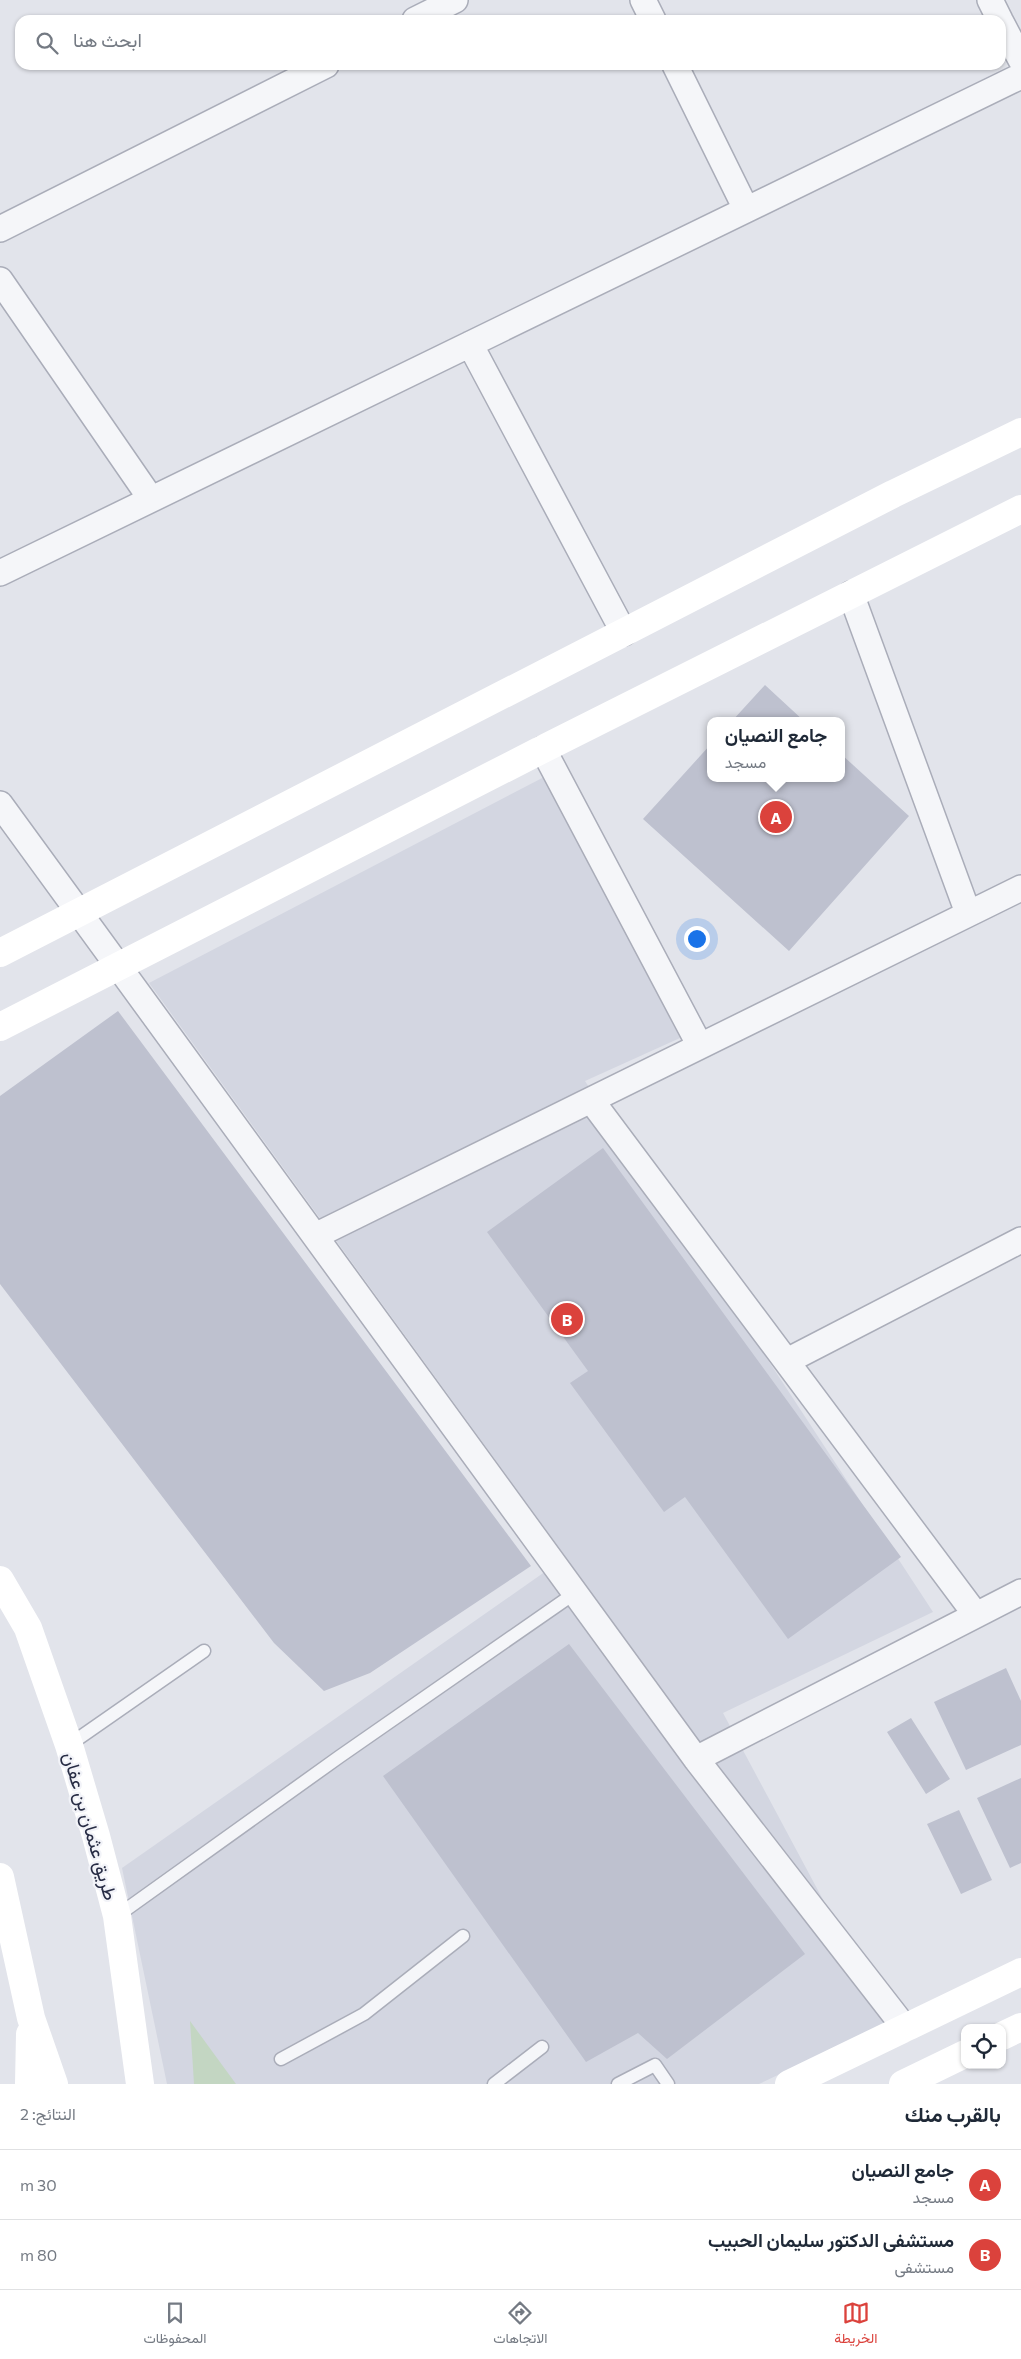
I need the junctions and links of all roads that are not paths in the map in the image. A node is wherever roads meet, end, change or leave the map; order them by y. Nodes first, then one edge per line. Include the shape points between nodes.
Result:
1 (455, 0) edge
2 (643, 0) edge
3 (990, 0) edge
4 (426, 15) edge
5 (650, 15) edge
6 (998, 15) edge
7 (1006, 31) edge
8 (1021, 60) edge
9 (316, 70) edge
10 (677, 70) edge
11 (1021, 76) edge
12 (746, 210) junction
13 (0, 229) edge
14 (0, 280) edge
15 (470, 344) junction
16 (1021, 432) edge
17 (150, 499) junction
18 (1021, 510) edge
19 (0, 573) edge
20 (851, 594) junction
21 (624, 633) junction
22 (543, 749) junction
23 (0, 804) edge
24 (1021, 888) edge
25 (78, 913) junction
26 (968, 913) junction
27 (0, 954) edge
28 (117, 965) junction
29 (0, 1027) edge
30 (700, 1046) junction
31 (591, 1100) junction
32 (315, 1236) junction
33 (1021, 1240) edge
34 (787, 1362) junction
35 (0, 1580) edge
36 (1021, 1592) edge
37 (575, 1594) junction
38 (976, 1615) junction
39 (204, 1651) dead end
40 (69, 1745) junction
41 (696, 1759) junction
42 (0, 1878) edge
43 (116, 1916) junction
44 (463, 1936) dead end
45 (1021, 1972) edge
46 (126, 1984) junction
47 (31, 2018) junction
48 (1021, 2026) edge
49 (905, 2028) junction
50 (1006, 2034) edge
51 (542, 2047) dead end
52 (961, 2056) edge
53 (281, 2058) dead end
54 (29, 2084) edge
55 (54, 2084) edge
56 (140, 2084) edge
57 (152, 2084) edge
58 (494, 2084) edge
59 (618, 2084) edge
60 (668, 2084) edge
61 (789, 2084) edge
62 (904, 2084) edge

1 - 4 street
2 - 5 street
3 - 6 street
7 - 8 street
9 - 13 street
10 - 12 street
11 - 12 street
12 - 15 street
14 - 17 street
15 - 17 street
15 - 21 street
16 - 21 street via 893,494
17 - 19 street
18 - 20 street
20 - 22 street
20 - 26 street
21 - 25 street
22 - 28 street
22 - 30 street
23 - 25 street
24 - 26 street
25 - 27 street
25 - 28 street
26 - 30 street
28 - 29 street
28 - 32 street
30 - 31 street
31 - 32 street
31 - 34 street
32 - 37 street
33 - 34 street
34 - 38 street
35 - 40 street, طريق عثمان بن عفان via 28,1628
36 - 38 street
37 - 41 street
37 - 43 lane
38 - 41 street
39 - 40 lane
40 - 43 street, طريق عثمان بن عفان
41 - 49 street
42 - 47 street
43 - 46 street, طريق عثمان بن عفان
44 - 53 lane via 364,2014
45 - 49 street
46 - 56 street, طريق عثمان بن عفان
46 - 57 street
47 - 54 street
47 - 55 street
48 - 50 street
49 - 61 street
51 - 58 lane
52 - 62 street
59 - 60 lane via 655,2065

